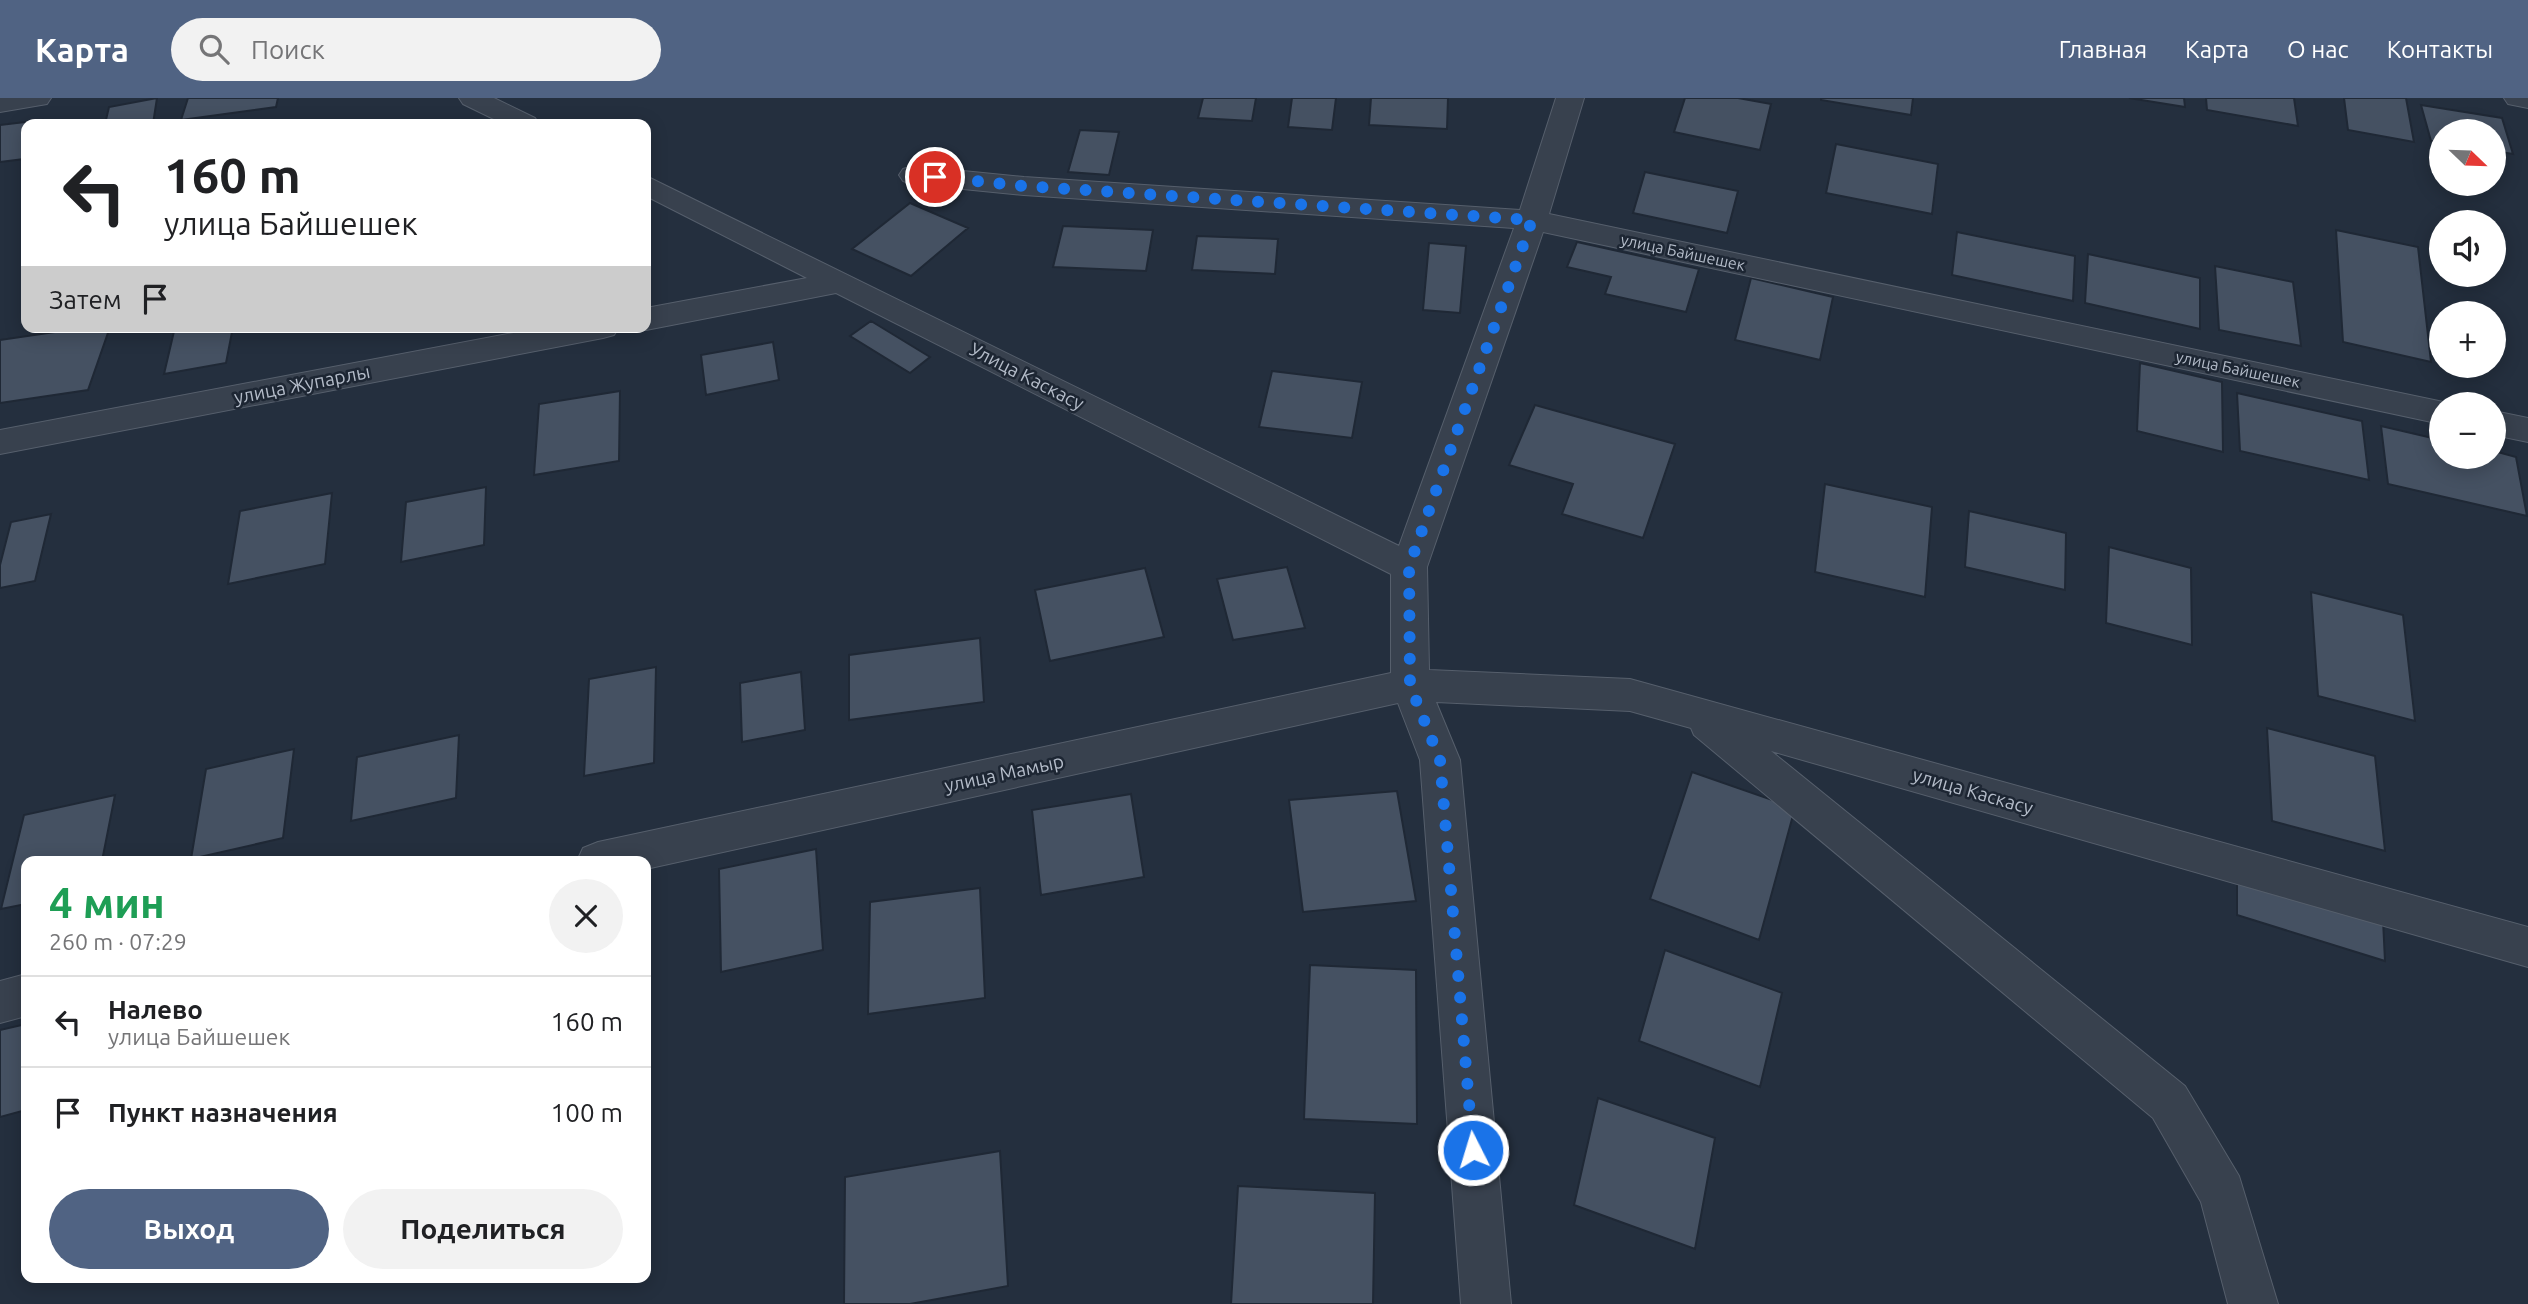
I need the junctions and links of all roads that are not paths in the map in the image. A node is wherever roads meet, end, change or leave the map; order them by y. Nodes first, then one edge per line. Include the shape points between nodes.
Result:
1 (37, 98) edge
2 (473, 98) edge
3 (1570, 98) edge
4 (2518, 98) edge
5 (2528, 100) edge
6 (0, 104) edge
7 (515, 119) edge
8 (913, 175) dead end
9 (651, 188) edge
10 (1532, 220) junction
11 (840, 282) junction
12 (651, 318) edge
13 (572, 333) edge
14 (2429, 409) edge
15 (2506, 425) edge
16 (2528, 430) edge
17 (0, 442) edge
18 (1409, 567) junction
19 (1410, 685) junction
20 (1697, 714) junction
21 (621, 856) edge
22 (2528, 947) edge
23 (21, 996) edge
24 (0, 1002) edge
25 (1486, 1304) edge
26 (2252, 1304) edge

1 - 6 street
2 - 7 street
3 - 10 street
4 - 5 street
8 - 10 street, улица Байшешек
9 - 11 street, Улица Каскасу
10 - 14 street, улица Байшешек
10 - 18 street
11 - 12 street
11 - 18 street, Улица Каскасу
13 - 17 street, улица Жупарлы
15 - 16 street
18 - 19 street
19 - 20 street, улица Каскасу via 1630,695
19 - 21 street, улица Мамыр
19 - 25 street via 1440,760
20 - 22 street, улица Каскасу
20 - 26 street via 2169,1102 2222,1193
23 - 24 street

